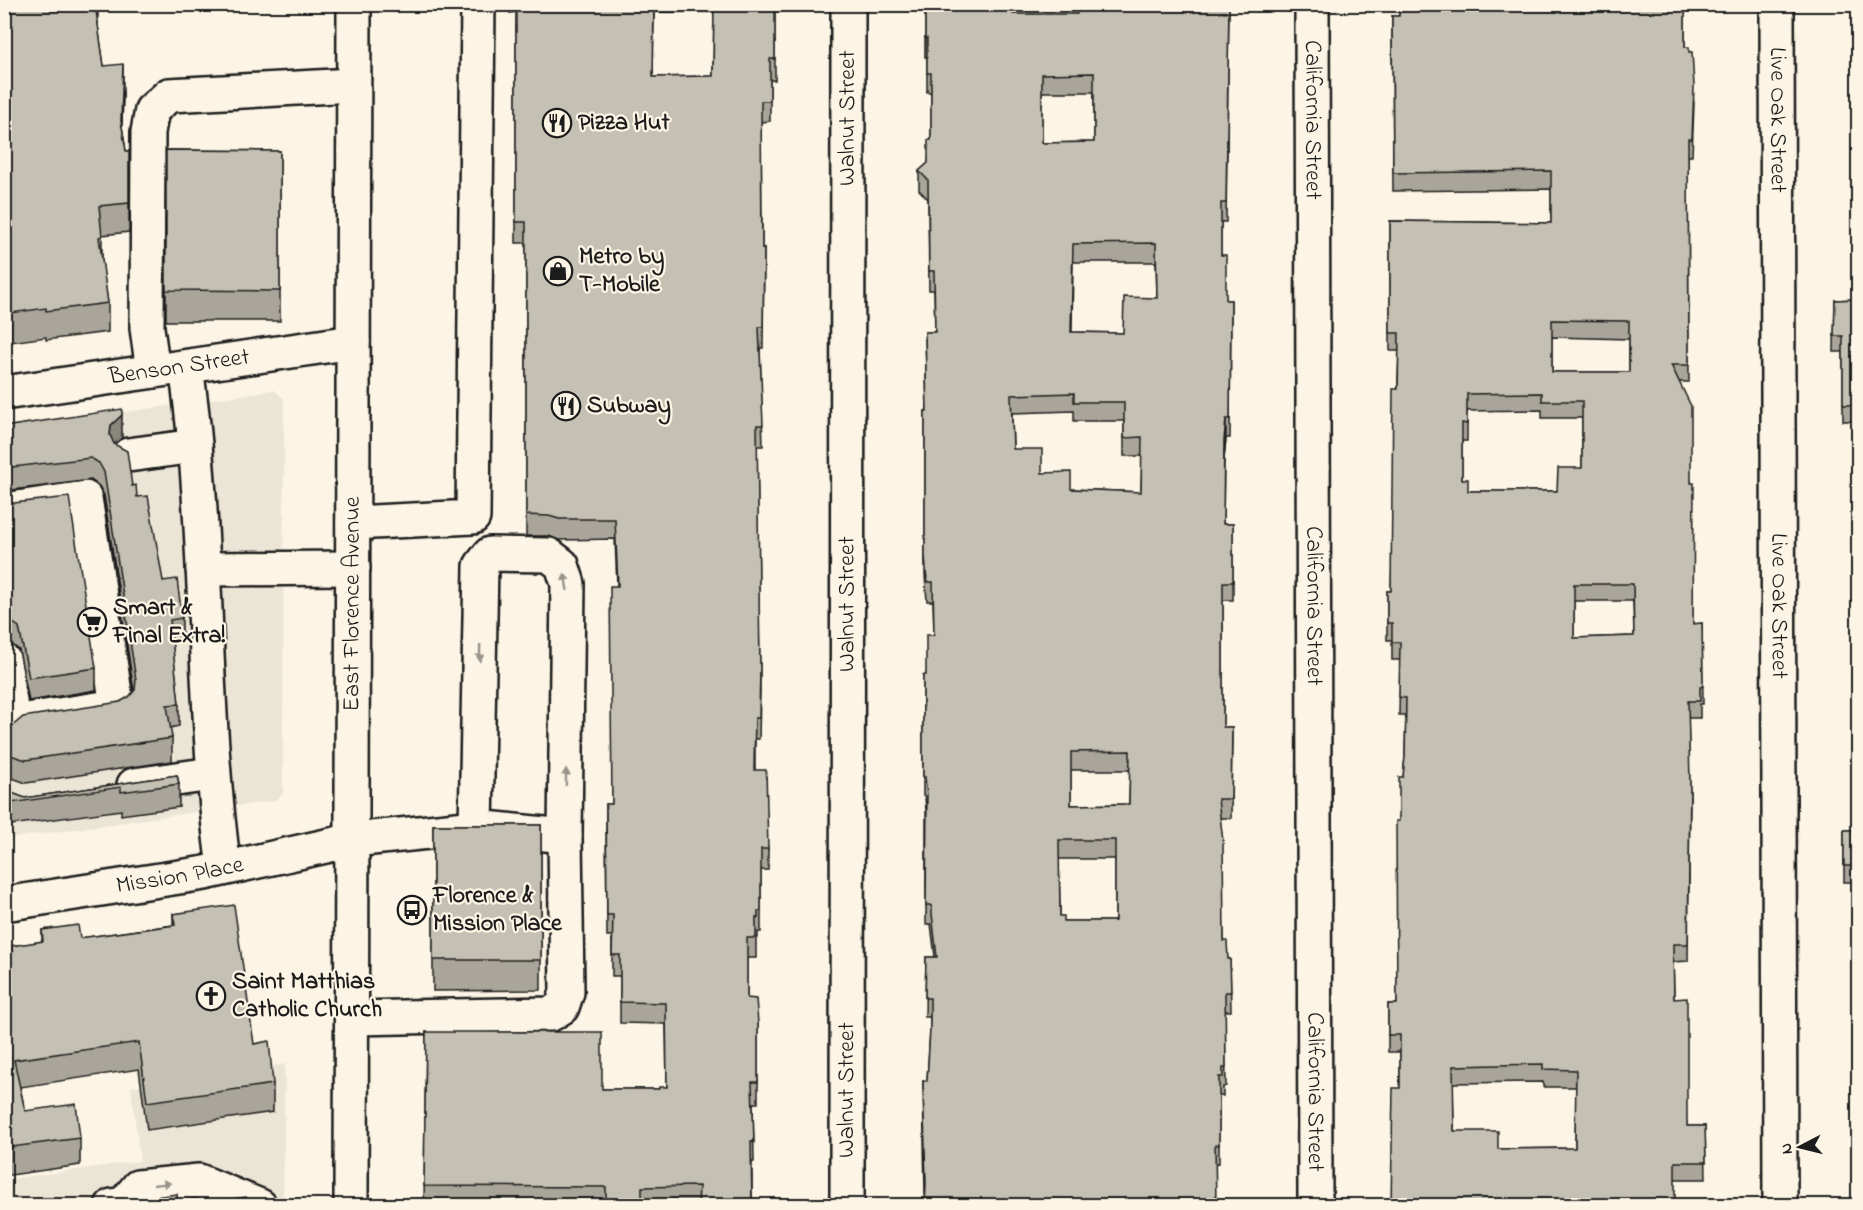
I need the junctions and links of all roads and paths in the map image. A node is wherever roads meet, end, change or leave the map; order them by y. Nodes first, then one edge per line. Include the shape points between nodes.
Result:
1 (354, 4) edge
2 (478, 4) edge
3 (848, 4) edge
4 (1312, 4) edge
5 (1777, 4) edge
6 (354, 84) junction
7 (353, 342) junction
8 (186, 367) junction
9 (153, 371) junction
10 (4, 393) edge
11 (195, 446) junction
12 (128, 456) edge
13 (4, 510) edge
14 (353, 523) junction
15 (353, 568) junction
16 (203, 569) junction
17 (4, 661) edge
18 (9, 727) edge
19 (213, 774) junction
20 (106, 790) edge
21 (476, 827) junction
22 (565, 836) junction
23 (353, 840) junction
24 (224, 868) junction
25 (4, 904) edge
26 (352, 1018) junction
27 (112, 1206) edge
28 (260, 1206) edge
29 (351, 1206) edge
30 (847, 1206) edge
31 (1316, 1206) edge
32 (1780, 1206) edge

1 - 6 street, East Florence Avenue
2 - 14 street via 473,517
3 - 30 street, Walnut Street
4 - 31 street, California Street
5 - 32 street, Live Oak Street
6 - 7 street, East Florence Avenue
6 - 9 street via 170,95 152,110 148,132 147,328
7 - 8 street, Benson Street
7 - 14 street, East Florence Avenue
8 - 9 street, Benson Street
8 - 11 street
9 - 10 street, Benson Street
11 - 12 street
11 - 16 street
13 - 18 street via 86,498 117,706
14 - 15 street, East Florence Avenue
15 - 16 street
15 - 23 street, East Florence Avenue
16 - 19 street
17 - 18 street
19 - 20 street
19 - 24 street
21 - 22 street, Mission Place
22 -> 21 street via 568,584 562,565 549,555 490,555 482,566
21 - 23 street, Mission Place
22 - 26 street via 567,992 562,1007 551,1014
23 - 24 street, Mission Place
23 - 26 street, East Florence Avenue
24 - 25 street, Mission Place
26 - 29 street, East Florence Avenue
27 -> 28 street via 124,1204 138,1187 199,1181

